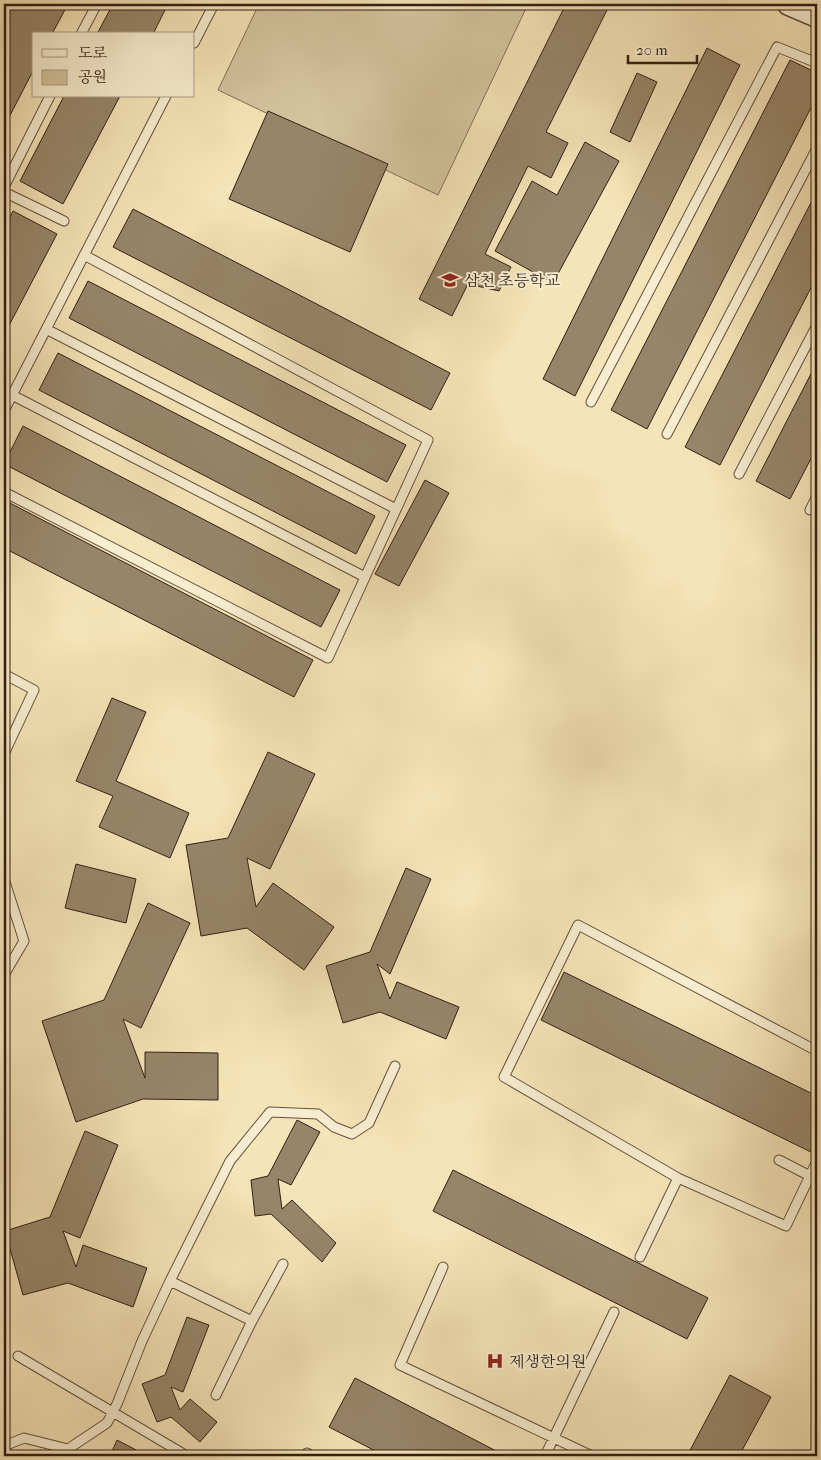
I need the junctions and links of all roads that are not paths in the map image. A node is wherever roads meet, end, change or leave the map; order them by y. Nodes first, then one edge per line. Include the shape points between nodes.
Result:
1 (96, 4) edge
2 (214, 4) edge
3 (789, 4) edge
4 (817, 16) edge
5 (82, 32) edge
6 (195, 41) edge
7 (817, 63) edge
8 (49, 98) edge
9 (165, 98) edge
10 (817, 148) edge
11 (4, 187) edge
12 (4, 192) edge
13 (64, 221) dead end
14 (84, 255) junction
15 (817, 324) edge
16 (46, 329) junction
17 (12, 396) junction
18 (591, 402) dead end
19 (4, 411) edge
20 (667, 434) dead end
21 (739, 474) dead end
22 (4, 492) edge
23 (817, 496) edge
24 (396, 509) junction
25 (810, 510) dead end
26 (365, 577) junction
27 (4, 674) edge
28 (4, 754) edge
29 (4, 881) edge
30 (4, 975) edge
31 (817, 1052) edge
32 (395, 1066) dead end
33 (779, 1160) dead end
34 (817, 1161) edge
35 (810, 1176) junction
36 (678, 1178) junction
37 (640, 1257) dead end
38 (283, 1264) dead end
39 (443, 1267) dead end
40 (170, 1281) junction
41 (614, 1312) dead end
42 (252, 1321) junction
43 (18, 1356) dead end
44 (216, 1395) dead end
45 (112, 1412) junction
46 (554, 1438) junction
47 (4, 1446) edge
48 (187, 1456) edge
49 (306, 1456) edge
50 (312, 1456) edge
51 (545, 1456) edge
52 (592, 1456) edge

1 - 5 lane
2 - 6 lane
3 - 4 street
7 - 18 lane via 777,47
8 - 11 lane
9 - 14 lane
10 - 20 lane
12 - 13 lane
14 - 16 lane
14 - 24 lane via 428,440
15 - 21 lane
16 - 17 lane
16 - 24 lane
17 - 19 lane
17 - 26 lane
22 - 26 lane via 328,658
23 - 25 lane
24 - 26 lane
27 - 28 lane via 34,690
29 - 30 lane via 24,941
31 - 36 lane via 578,925 504,1077
32 - 40 lane via 369,1123 352,1134 334,1127 318,1114 270,1112 230,1161
33 - 35 lane
34 - 35 lane
35 - 36 lane via 786,1226
36 - 37 lane
38 - 42 lane
39 - 46 lane via 400,1364
40 - 42 lane
40 - 45 lane
41 - 46 lane
42 - 44 lane
43 - 45 lane
45 - 47 lane via 107,1423 68,1448 24,1438
45 - 48 lane
46 - 51 lane
46 - 52 lane
49 - 50 lane via 308,1453

